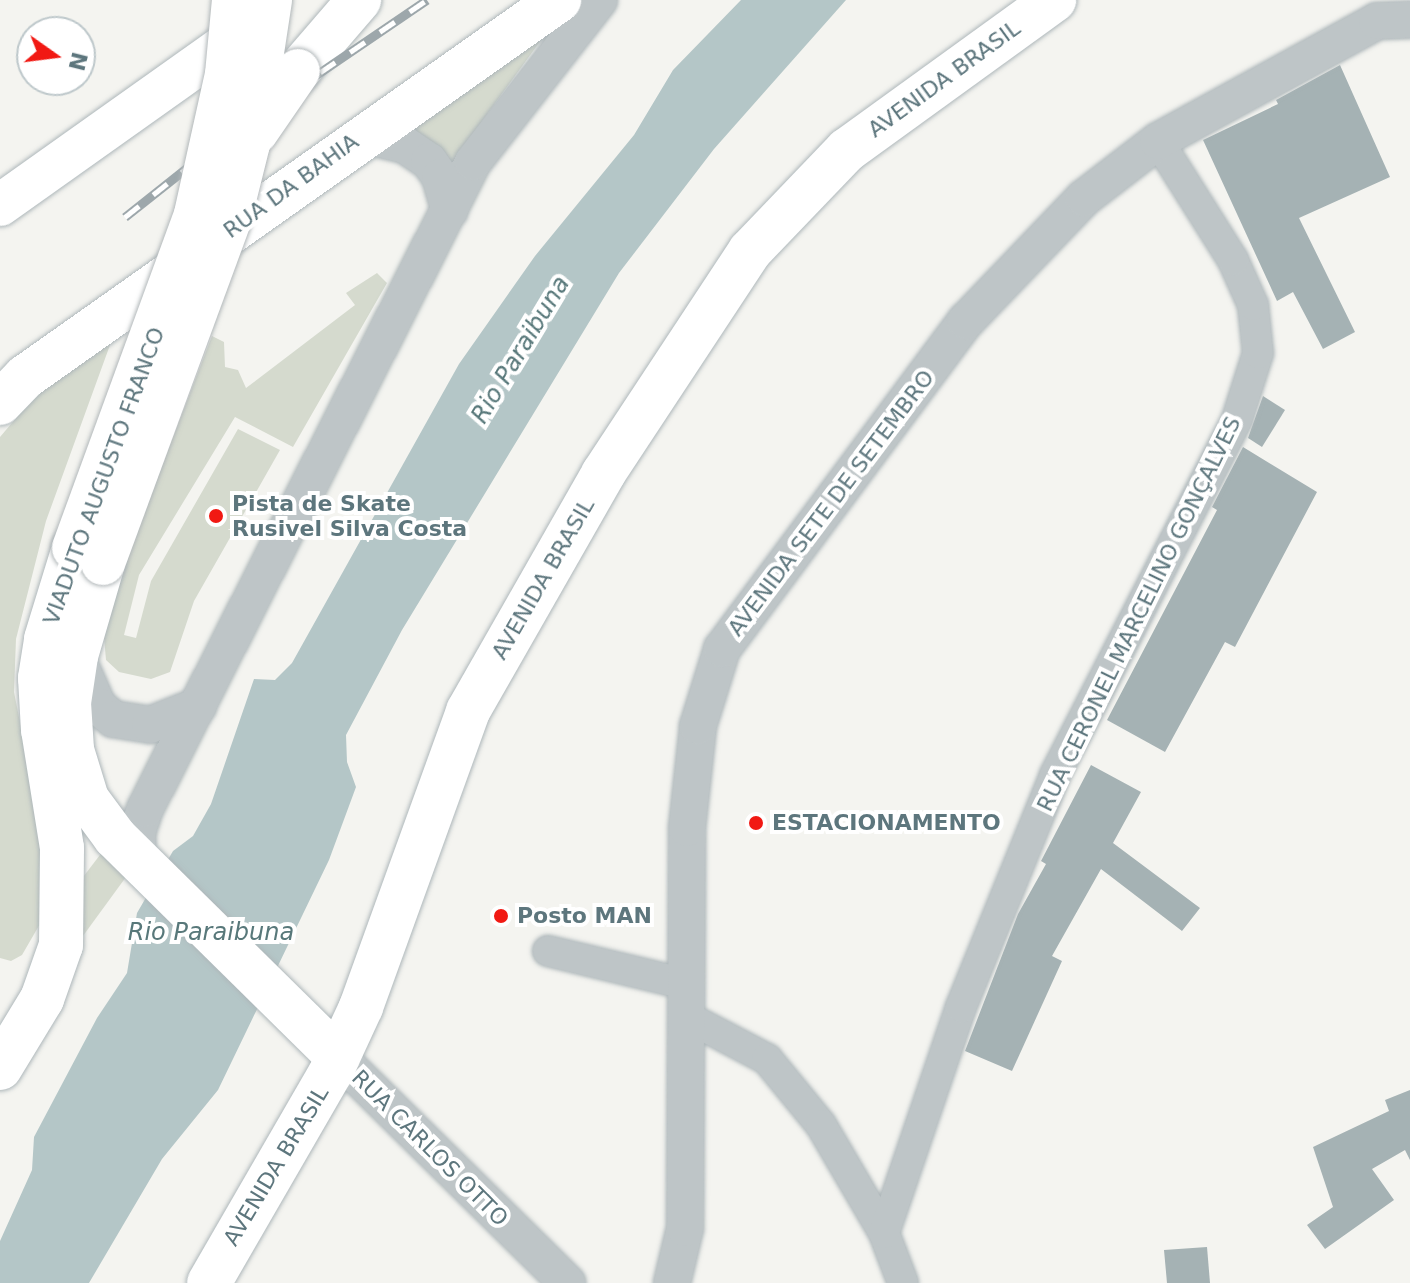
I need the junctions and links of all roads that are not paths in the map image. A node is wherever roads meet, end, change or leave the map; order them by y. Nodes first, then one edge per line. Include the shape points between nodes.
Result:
1 (234, 0) edge
2 (270, 0) edge
3 (287, 0) edge
4 (359, 0) edge
5 (559, 0) edge
6 (599, 0) edge
7 (1054, 0) edge
8 (1403, 13) edge
9 (362, 135) junction
10 (1158, 141) junction
11 (248, 144) junction
12 (0, 205) edge
13 (450, 211) junction
14 (9, 392) edge
15 (89, 556) junction
16 (76, 656) junction
17 (198, 706) junction
18 (146, 867) junction
19 (548, 951) dead end
20 (685, 1000) junction
21 (294, 1012) joint
22 (338, 1057) junction
23 (0, 1068) edge
24 (884, 1233) junction
25 (209, 1283) edge
26 (567, 1283) edge
27 (672, 1283) edge
28 (903, 1283) edge

1 - 15 main road, VIADUTO AUGUSTO FRANCO, bridge via 227,74 196,214
2 - 11 main road, VIADUTO AUGUSTO FRANCO, bridge
3 - 12 main road
4 - 11 main road, bridge via 298,71
5 - 9 main road, RUA DA BAHIA
6 - 13 street via 501,120
7 - 22 main road, AVENIDA BRASIL via 847,150 750,251 603,474 463,720 361,1007
8 - 10 street, AVENIDA SETE DE SETEMBRO via 1377,21
9 - 13 street via 405,145 429,161
9 - 14 main road, RUA DA BAHIA
10 - 20 street, AVENIDA SETE DE SETEMBRO via 1084,198 966,321 722,649 698,726 687,828
10 - 24 street, RUA CERONEL MARCELINO GONÇALVES via 1233,260 1253,305 1258,353 1237,419 1055,775 961,1007
11 - 15 main road, VIADUTO AUGUSTO FRANCO, bridge via 209,280
13 - 17 street
15 - 16 main road, VIADUTO AUGUSTO FRANCO
15 - 23 main road, VIADUTO AUGUSTO FRANCO via 46,639 40,678 62,848 65,915 58,960 42,999
16 - 17 street via 98,706 113,719 150,725
16 - 18 main road, VIADUTO AUGUSTO FRANCO via 69,716 78,773 97,817
17 - 18 street via 137,833
18 - 21 main road, VIADUTO AUGUSTO FRANCO
19 - 20 street
20 - 24 street via 767,1059 821,1125
20 - 27 street, AVENIDA SETE DE SETEMBRO via 685,1228
21 - 22 main road, RUA CARLOS OTTO
22 - 25 main road, AVENIDA BRASIL
22 - 26 street, RUA CARLOS OTTO
24 - 28 street

